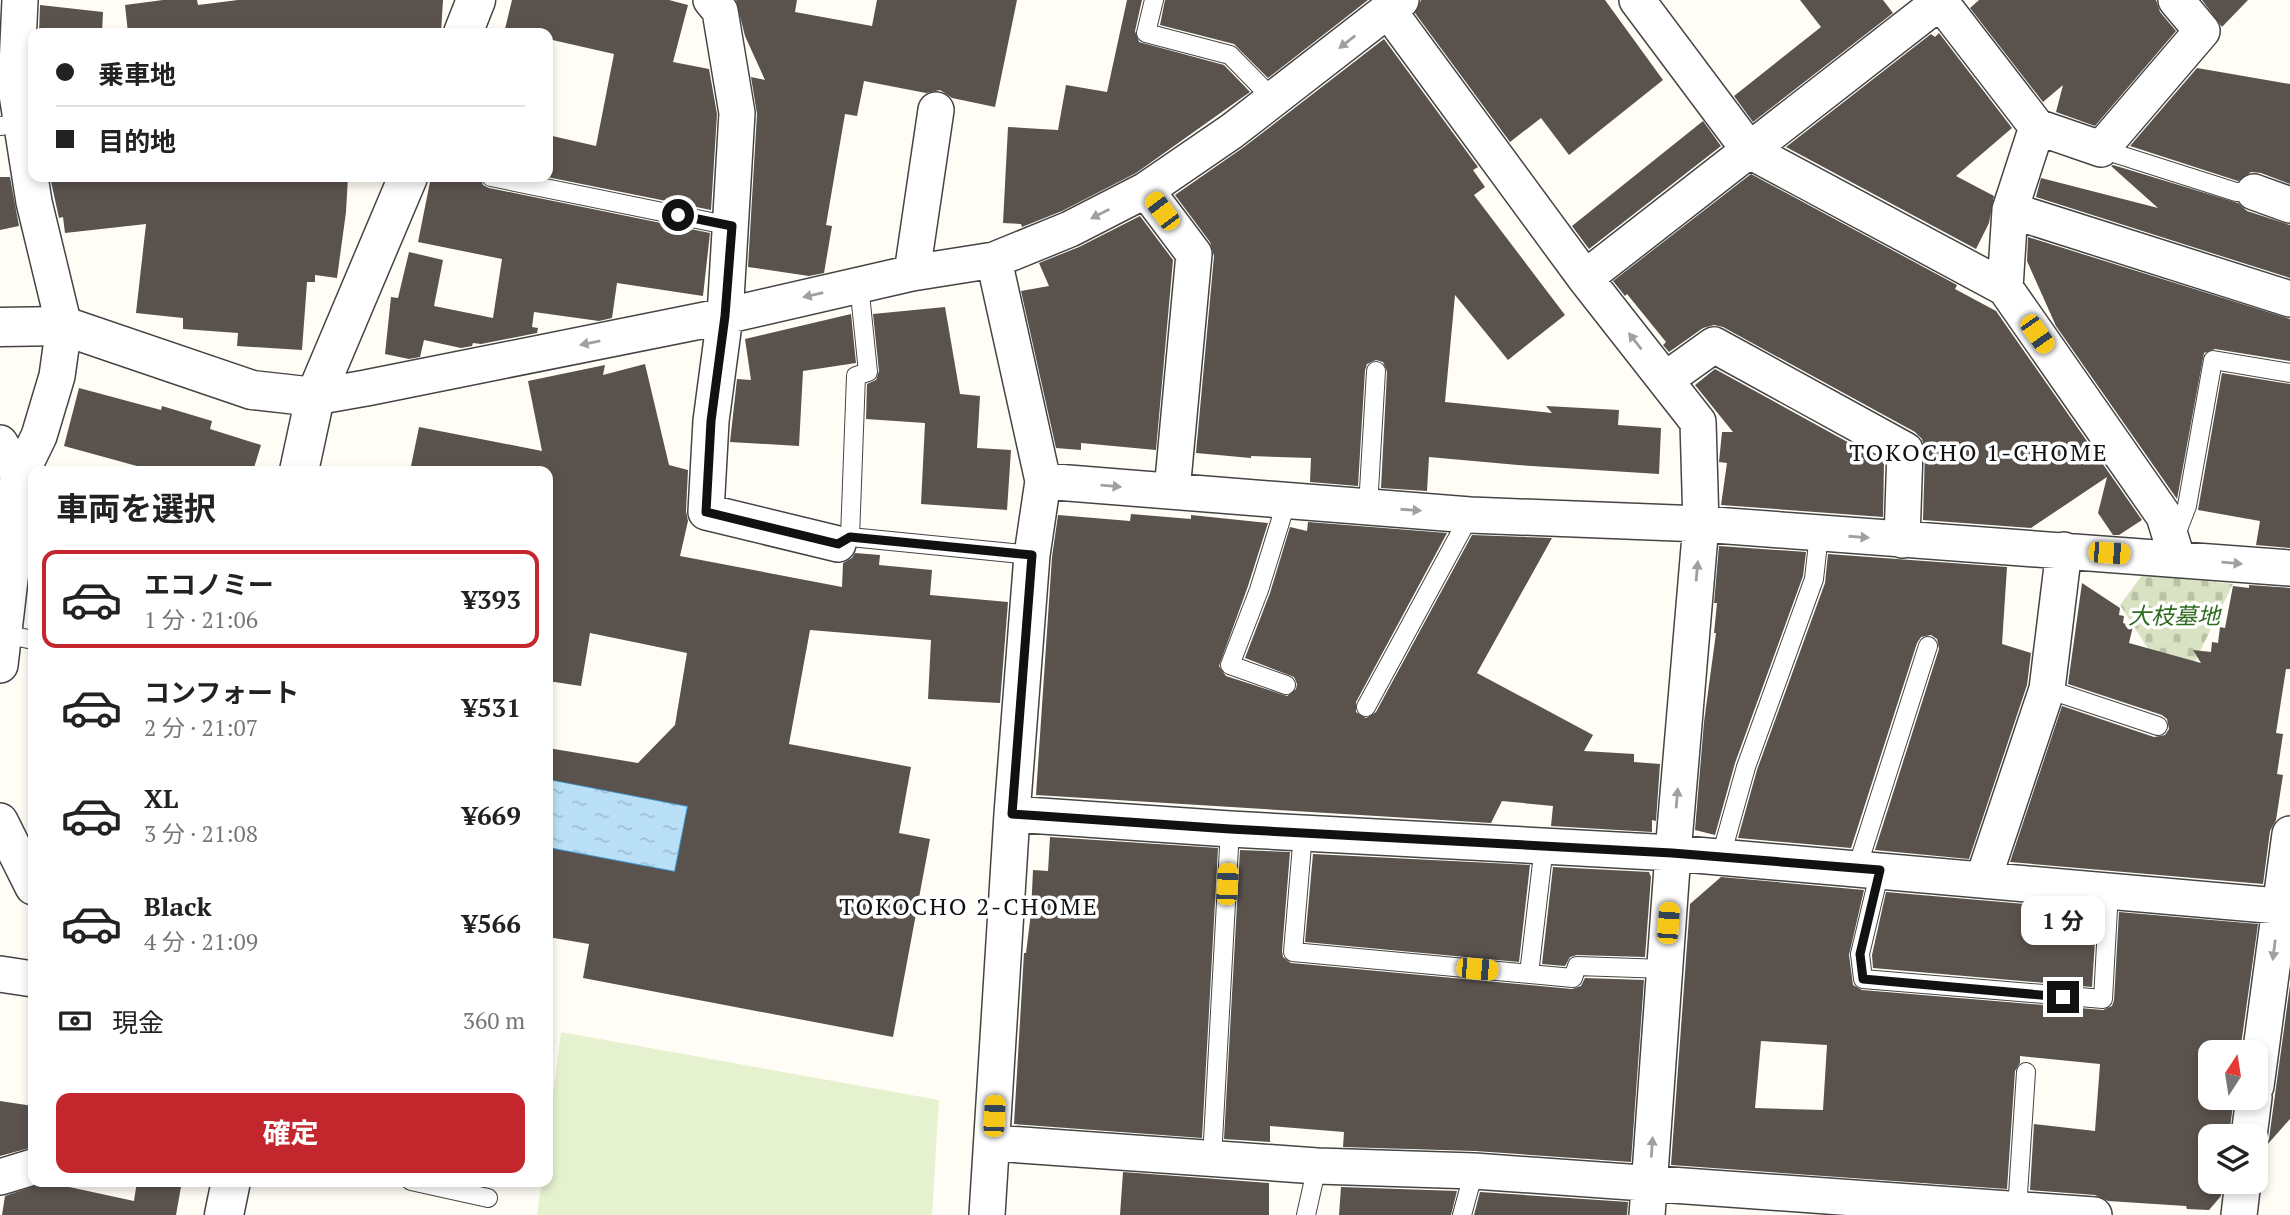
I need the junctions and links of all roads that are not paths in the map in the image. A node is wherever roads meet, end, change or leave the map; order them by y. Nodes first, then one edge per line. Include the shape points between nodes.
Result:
1 (20, 0) edge
2 (476, 0) edge
3 (711, 0) edge
4 (1154, 0) edge
5 (1637, 0) edge
6 (2176, 0) edge
7 (1940, 1) edge
8 (1397, 3) edge
9 (465, 28) edge
10 (1273, 99) junction
11 (936, 110) dead end
12 (2037, 127) junction
13 (20, 139) edge
14 (2101, 149) junction
15 (1750, 151) junction
16 (28, 175) edge
17 (30, 182) edge
18 (516, 182) edge
19 (396, 184) edge
20 (1146, 190) junction
21 (2254, 192) joint
22 (2290, 205) edge
23 (2010, 210) junction
24 (732, 226) junction
25 (994, 260) junction
26 (912, 273) junction
27 (1585, 278) junction
28 (859, 284) junction
29 (2005, 288) junction
30 (2290, 299) edge
31 (725, 316) junction
32 (64, 326) junction
33 (0, 327) edge
34 (1376, 371) dead end
35 (2290, 373) edge
36 (1665, 380) junction
37 (315, 397) junction
38 (0, 443) edge
39 (300, 466) edge
40 (1043, 481) junction
41 (1172, 491) junction
42 (12, 496) edge
43 (1287, 500) junction
44 (1368, 507) junction
45 (1471, 515) junction
46 (1701, 524) junction
47 (1819, 534) junction
48 (1902, 540) junction
49 (844, 541) junction
50 (2064, 550) junction
51 (2174, 551) junction
52 (1032, 555) junction
53 (2290, 568) edge
54 (13, 646) edge
55 (1928, 646) dead end
56 (1286, 685) dead end
57 (2047, 689) junction
58 (1366, 708) dead end
59 (2158, 726) dead end
60 (1012, 814) junction
61 (0, 821) edge
62 (1230, 829) junction
63 (1303, 832) junction
64 (2290, 834) edge
65 (1544, 846) junction
66 (1672, 853) junction
67 (1721, 856) junction
68 (1869, 869) junction
69 (28, 877) edge
70 (1983, 880) junction
71 (2109, 891) junction
72 (2285, 907) edge
73 (1665, 969) junction
74 (0, 974) edge
75 (1529, 974) junction
76 (28, 978) edge
77 (2263, 1040) edge
78 (2026, 1072) dead end
79 (993, 1143) junction
80 (1212, 1159) junction
81 (1317, 1166) junction
82 (28, 1169) edge
83 (1474, 1171) junction
84 (0, 1177) edge
85 (230, 1187) edge
86 (438, 1187) edge
87 (2241, 1194) edge
88 (488, 1198) dead end
89 (1648, 1200) edge
90 (1930, 1209) edge
91 (2017, 1210) junction
92 (224, 1215) edge
93 (987, 1215) edge
94 (1306, 1215) edge
95 (1461, 1215) edge
96 (2094, 1215) edge
97 (2239, 1215) edge

1 - 13 street via 16,88
2 - 9 street
3 - 24 street via 720,10 737,113
4 - 10 lane via 1146,33 1230,55
5 - 15 street
6 - 14 street via 2202,31
7 - 12 street
7 - 15 street
8 -> 10 street
8 - 27 street
10 - 20 street
11 - 26 street
12 - 14 street
12 - 23 street
13 - 16 street
14 - 21 lane via 2236,192
15 - 27 street
15 - 29 street
17 - 32 street
18 - 24 lane
19 - 37 street
20 -> 25 street via 1070,229
20 - 41 street via 1194,254
21 - 22 street
23 - 29 street
23 - 30 street
24 - 31 street
25 - 26 street
25 - 40 street
26 - 28 street
36 -> 27 street
28 -> 31 street
28 - 49 lane via 868,372 856,376
29 - 51 street via 2164,516
31 -> 37 street
31 - 49 street via 711,421 706,512
32 - 33 street
32 - 37 street via 252,390
32 - 42 street via 57,376 43,424
34 - 44 lane
35 - 51 lane via 2213,360
36 - 46 street via 1698,422
36 - 48 street via 1714,345 1905,450
37 - 39 street
38 - 42 street via 18,473
40 -> 41 street
40 - 52 street
41 - 43 street
42 - 54 street
43 - 44 street
43 - 56 lane via 1230,665
44 -> 45 street
45 - 46 street
45 - 58 lane
46 - 47 street
66 -> 46 street
47 -> 48 street
47 - 67 lane via 1814,579 1746,766
48 - 50 street
49 - 52 lane
50 - 51 street
50 - 57 street
51 -> 53 street
52 - 60 street
55 - 68 lane
57 - 59 lane
57 - 70 street
60 - 62 street
60 - 79 street
61 - 69 street
62 - 63 street
62 - 80 lane
63 - 65 street
63 - 75 lane via 1293,952
64 - 72 street
65 - 66 street
65 - 75 lane
66 - 67 street
66 - 73 street
67 - 68 street
68 - 70 street
68 - 71 lane via 1860,954 1863,979 2103,999
70 - 71 street
71 - 72 street
72 -> 77 street
73 - 75 lane via 1577,967 1573,978
89 -> 73 street
74 - 76 street
78 - 91 lane
79 - 80 street
79 - 93 street
80 - 81 street
81 - 83 street
81 - 94 lane
82 - 84 street
83 - 89 street
83 - 95 lane
85 - 92 street
86 - 88 lane
87 - 97 street
89 - 90 street
90 - 91 street
91 - 96 street

